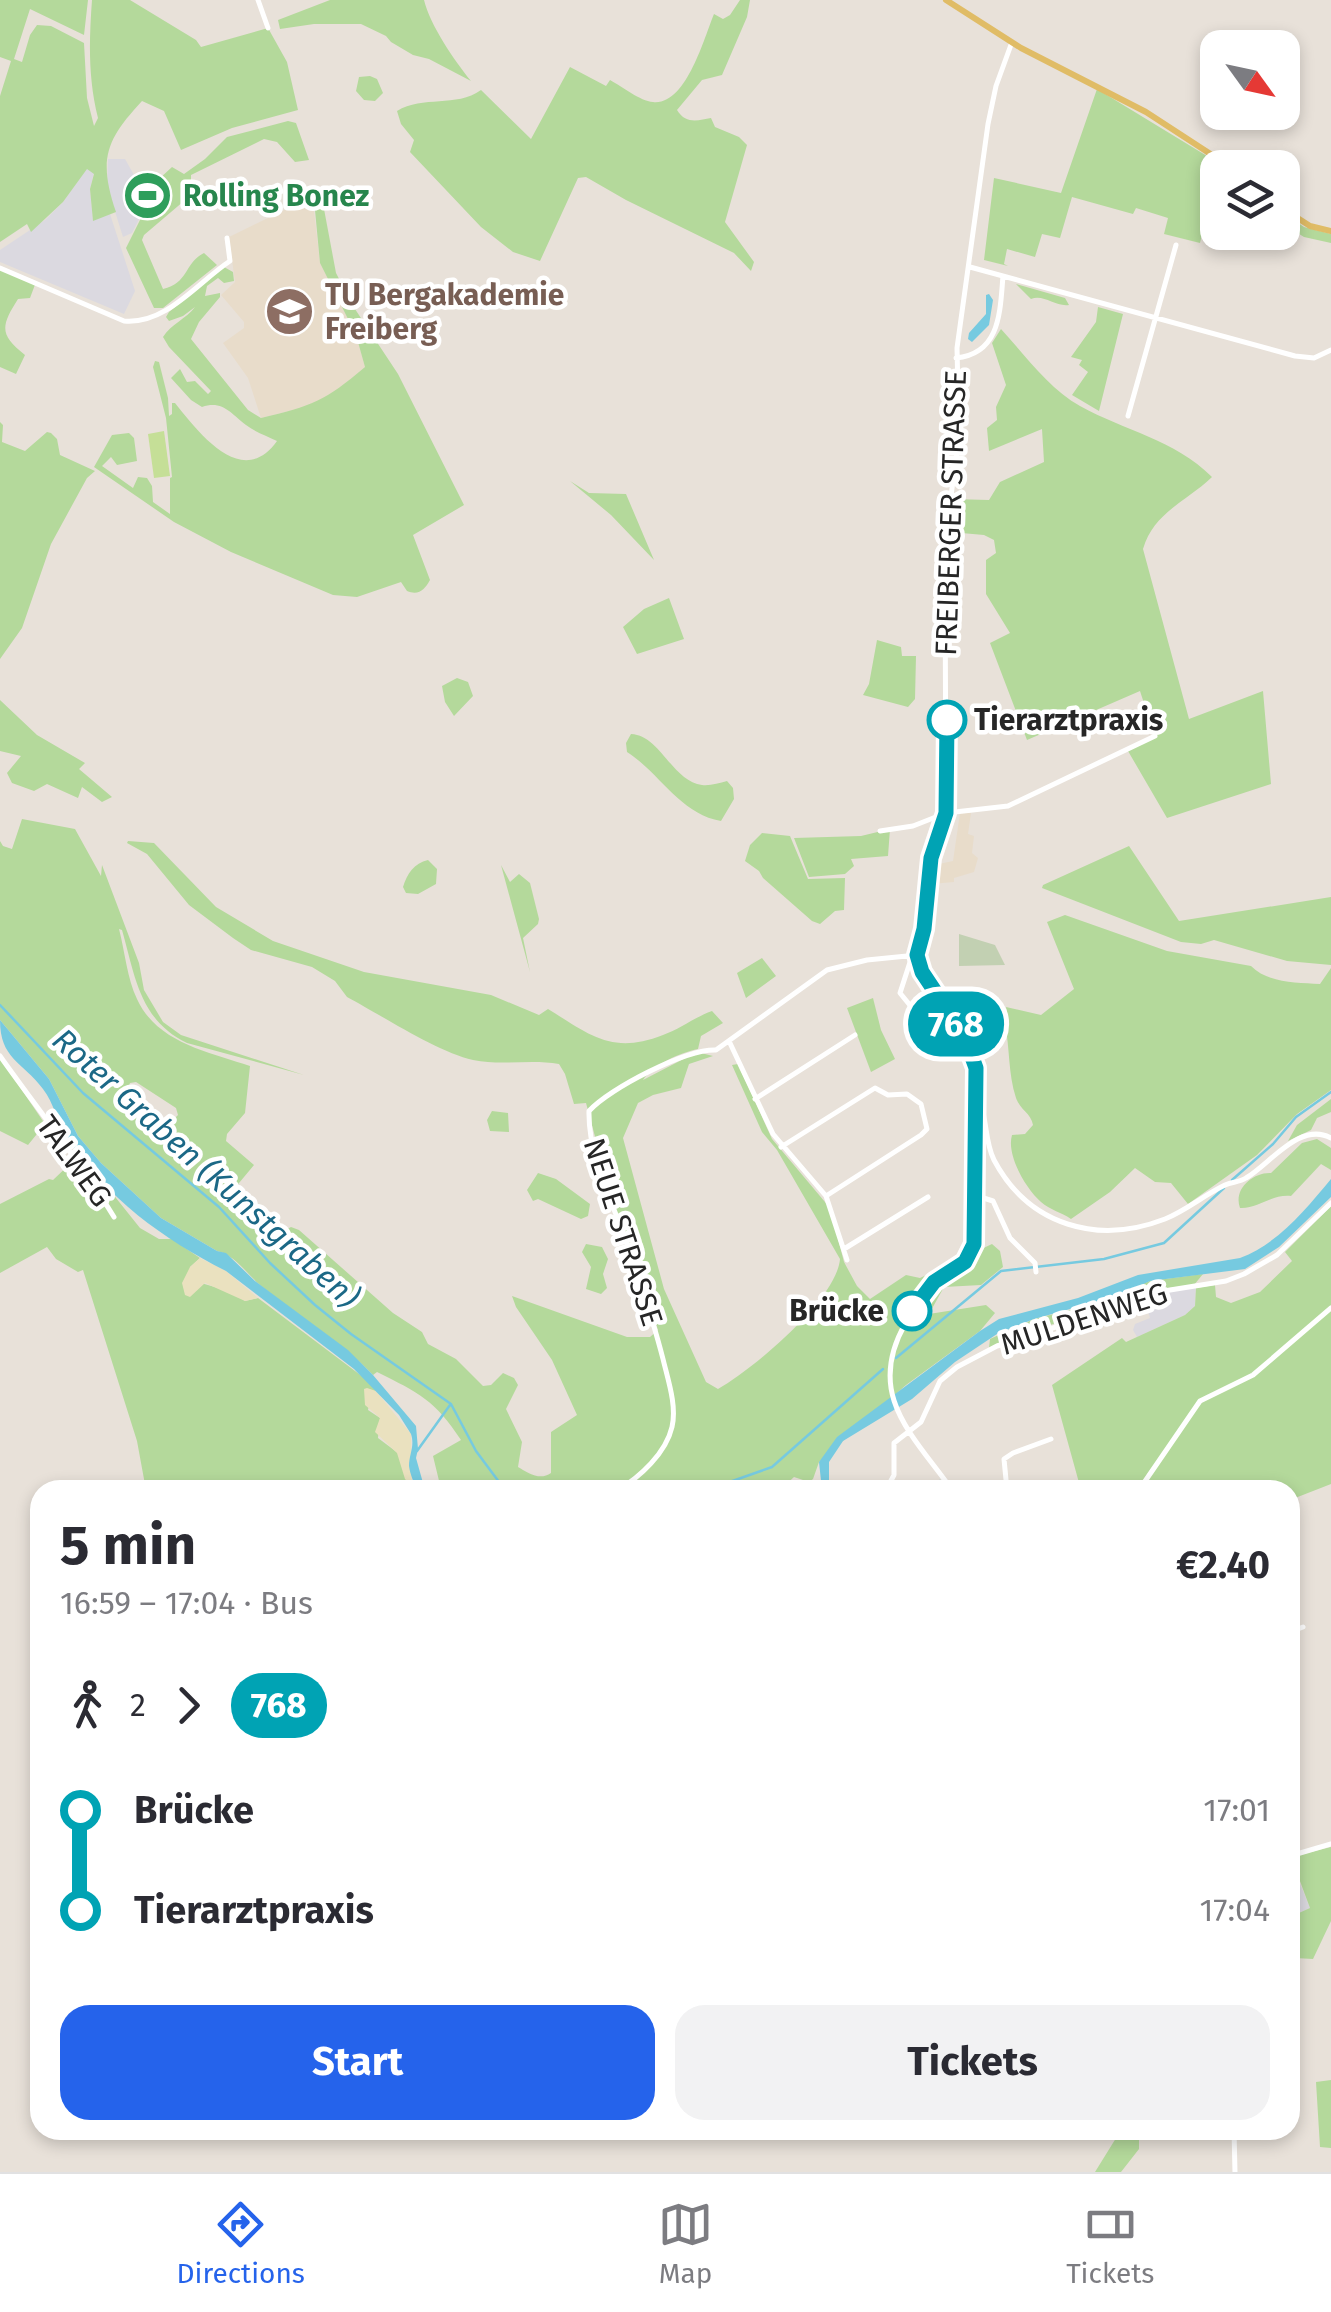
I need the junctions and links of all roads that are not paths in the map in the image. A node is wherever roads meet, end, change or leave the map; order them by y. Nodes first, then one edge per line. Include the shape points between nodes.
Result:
1 (258, 0) edge
2 (946, 0) edge
3 (268, 28) dead end
4 (1012, 42) junction
5 (1203, 150) edge
6 (1300, 221) edge
7 (1330, 231) edge
8 (227, 238) dead end
9 (1176, 245) dead end
10 (970, 267) junction
11 (0, 268) edge
12 (1002, 276) junction
13 (1156, 318) junction
14 (1331, 350) edge
15 (956, 358) junction
16 (1128, 416) dead end
17 (1155, 736) dead end
18 (946, 813) junction
19 (880, 830) dead end
20 (914, 955) junction
21 (957, 1024) junction
22 (855, 1035) dead end
23 (730, 1042) junction
24 (0, 1056) edge
25 (978, 1096) junction
26 (755, 1099) junction
27 (1331, 1138) edge
28 (782, 1146) junction
29 (974, 1195) junction
30 (826, 1196) junction
31 (928, 1197) dead end
32 (1331, 1203) edge
33 (114, 1217) dead end
34 (844, 1249) junction
35 (847, 1260) dead end
36 (1036, 1269) dead end
37 (1331, 1308) edge
38 (907, 1428) junction
39 (1051, 1439) dead end
40 (633, 1480) edge
41 (891, 1480) edge
42 (945, 1480) edge
43 (1007, 1480) edge
44 (1146, 1480) edge
45 (1303, 1627) dead end
46 (1300, 1628) edge
47 (1331, 1844) edge
48 (1300, 1852) edge
49 (1234, 2140) edge
50 (1235, 2172) edge

1 - 3 street
2 - 4 main road
4 - 5 main road via 1110,91
4 - 10 street, FREIBERGER STRASSE via 988,124
6 - 7 main road
8 - 11 street via 230,261 168,309 135,322
9 - 13 street
10 - 12 street
10 - 15 street, FREIBERGER STRASSE
12 - 13 street
12 - 15 street via 994,335
13 - 14 street via 1304,358
13 - 16 street
15 - 18 street, FREIBERGER STRASSE via 959,438 945,578
17 - 18 street via 1008,806
18 - 19 street
18 - 20 street, FREIBERGER STRASSE
20 - 21 street
20 - 21 street, FREIBERGER STRASSE via 900,993 935,1036
20 - 23 street via 827,970
21 - 25 street via 970,1047
22 - 26 street
23 - 26 street
23 - 40 street, NEUE STRASSE via 684,1054 589,1111 608,1196 652,1316 672,1409 671,1432
24 - 33 street, TALWEG
25 - 27 street via 993,1159 1027,1199 1076,1228 1151,1224 1247,1178 1292,1143 1316,1134
25 - 29 street
26 - 28 street
28 - 30 street
28 - 30 street via 874,1088 907,1094 920,1104 928,1129
29 - 36 street via 993,1201 1010,1238
29 - 38 street via 970,1255 922,1294 898,1336 888,1374
30 - 34 street
31 - 34 street
32 - 38 street, MULDENWEG via 1277,1255 1244,1274 1139,1295 956,1366 940,1381 921,1422
34 - 35 street
37 - 44 street via 1253,1374 1200,1402
38 - 41 street, MULDENWEG via 894,1443
38 - 42 street
39 - 43 street via 1004,1460
45 - 46 street
47 - 48 street
49 - 50 street

